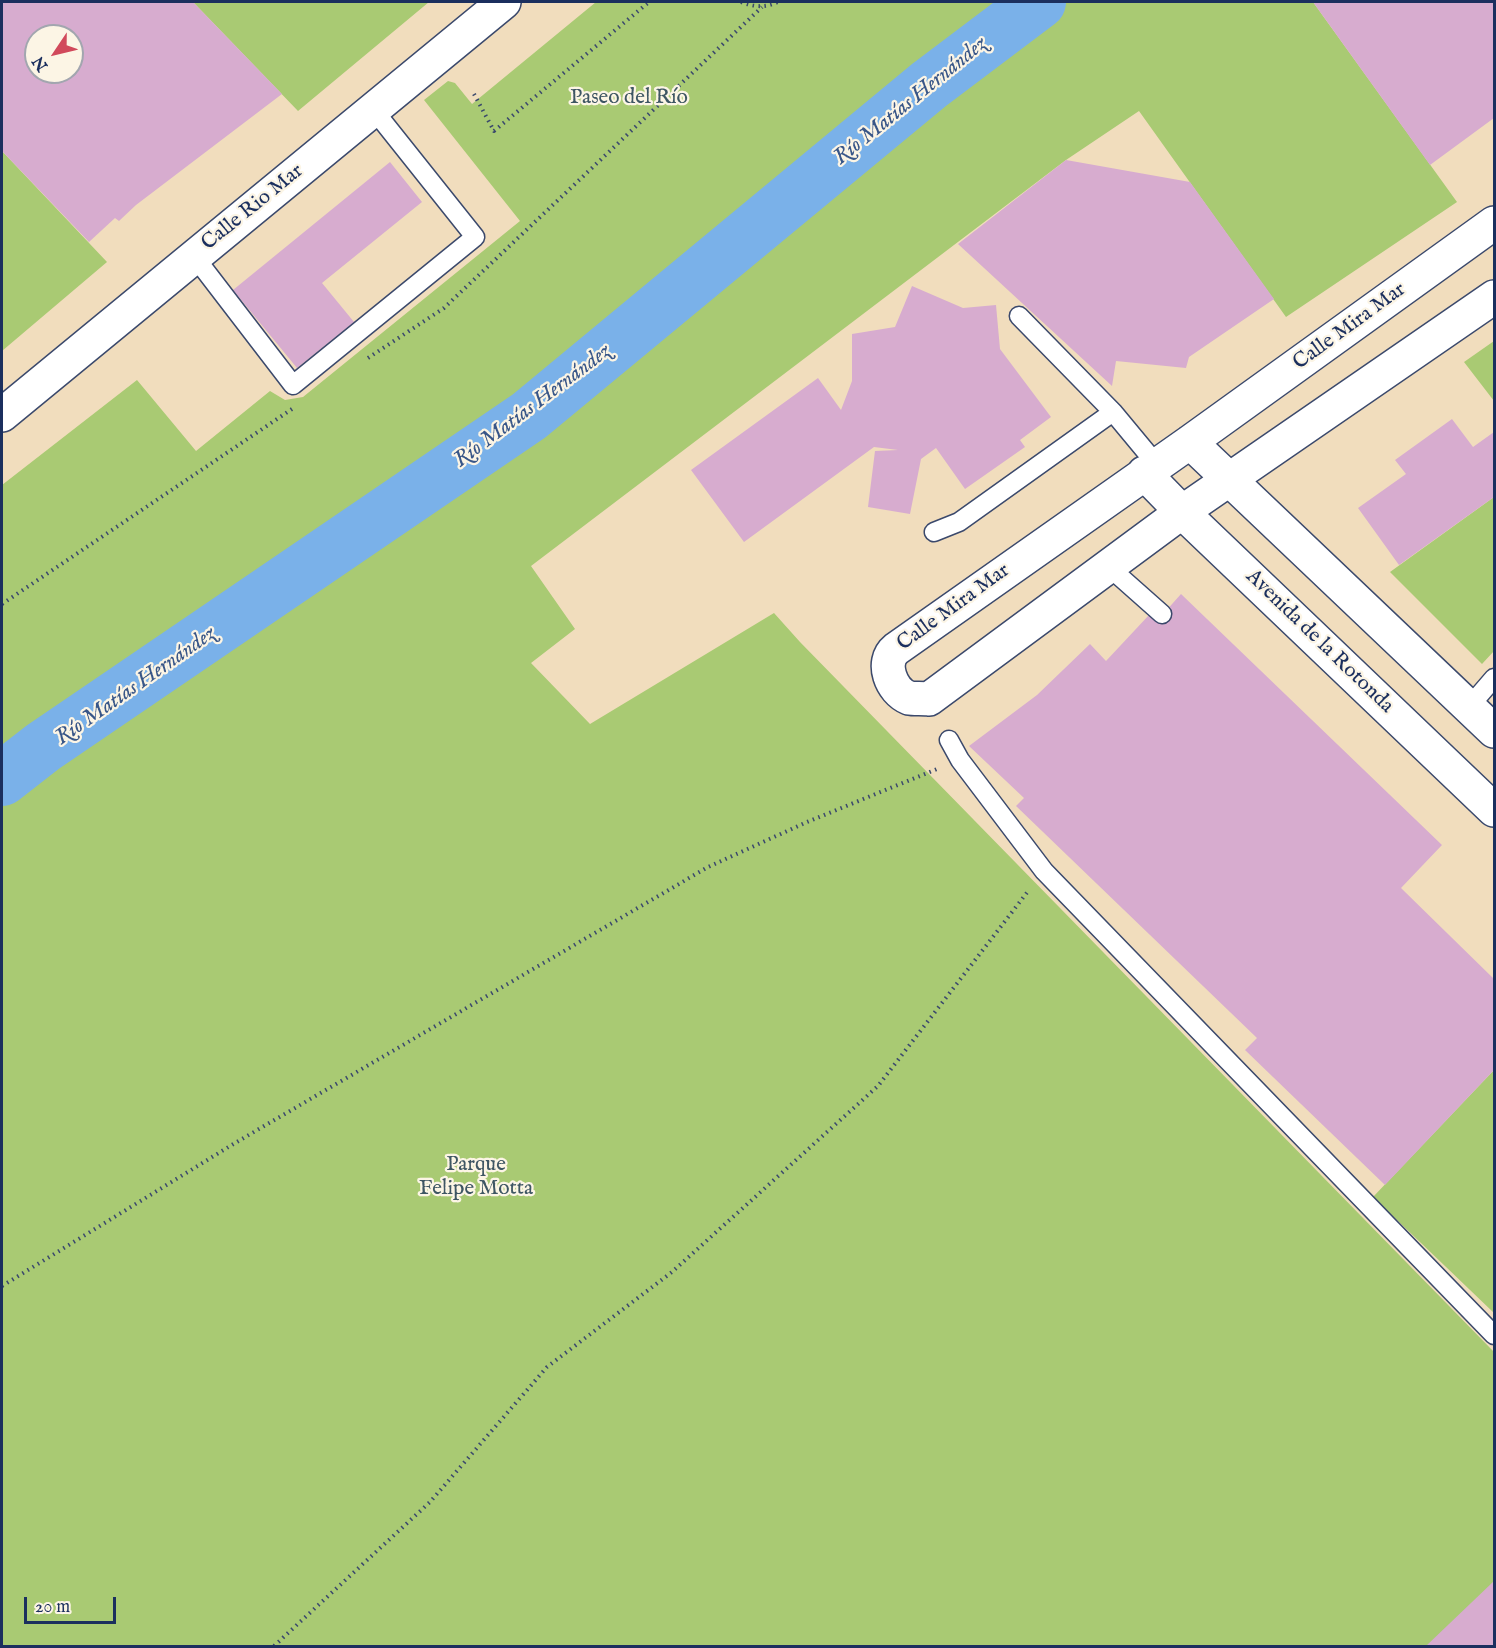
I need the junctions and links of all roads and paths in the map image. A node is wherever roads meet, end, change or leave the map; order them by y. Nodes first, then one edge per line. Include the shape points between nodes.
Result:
1 (504, 2) edge
2 (648, 2) edge
3 (741, 2) edge
4 (778, 2) edge
5 (474, 94) dead end
6 (373, 109) junction
7 (1494, 223) edge
8 (194, 256) junction
9 (1494, 297) edge
10 (1018, 316) dead end
11 (1113, 412) junction
12 (2, 414) edge
13 (1190, 442) junction
14 (1150, 469) junction
15 (1230, 479) junction
16 (1182, 512) junction
17 (934, 532) dead end
18 (1109, 567) junction
19 (1162, 614) dead end
20 (1494, 678) edge
21 (1469, 707) junction
22 (1494, 731) edge
23 (949, 740) dead end
24 (960, 760) junction
25 (1494, 810) edge
26 (1044, 871) junction
27 (2, 1286) edge
28 (1494, 1335) edge
29 (274, 1647) edge

1 - 6 street, Calle Rio Mar
2 - 5 path via 494,131
3 - 4 path via 762,7
6 - 8 street, Calle Rio Mar
6 - 8 lane via 475,237 293,385
7 - 13 street, Calle Mira Mar
8 - 12 street, Calle Rio Mar
9 - 15 street, Calle Mira Mar
10 - 11 lane
11 - 14 lane
11 - 17 lane via 959,522
13 - 14 street, Calle Mira Mar
13 - 15 street
14 - 16 street, Avenida de la Rotonda
14 - 18 street, Calle Mira Mar via 891,652 887,667 894,686 908,698 929,699
15 - 16 street, Calle Mira Mar
15 - 21 street
16 - 18 street, Calle Mira Mar
16 - 25 street, Avenida de la Rotonda
18 - 19 lane
20 - 21 lane
21 - 22 street
23 - 24 lane
24 - 26 lane
24 - 27 path via 708,867 235,1143
26 - 28 lane
26 - 29 path via 878,1086 672,1272 547,1367 430,1502

